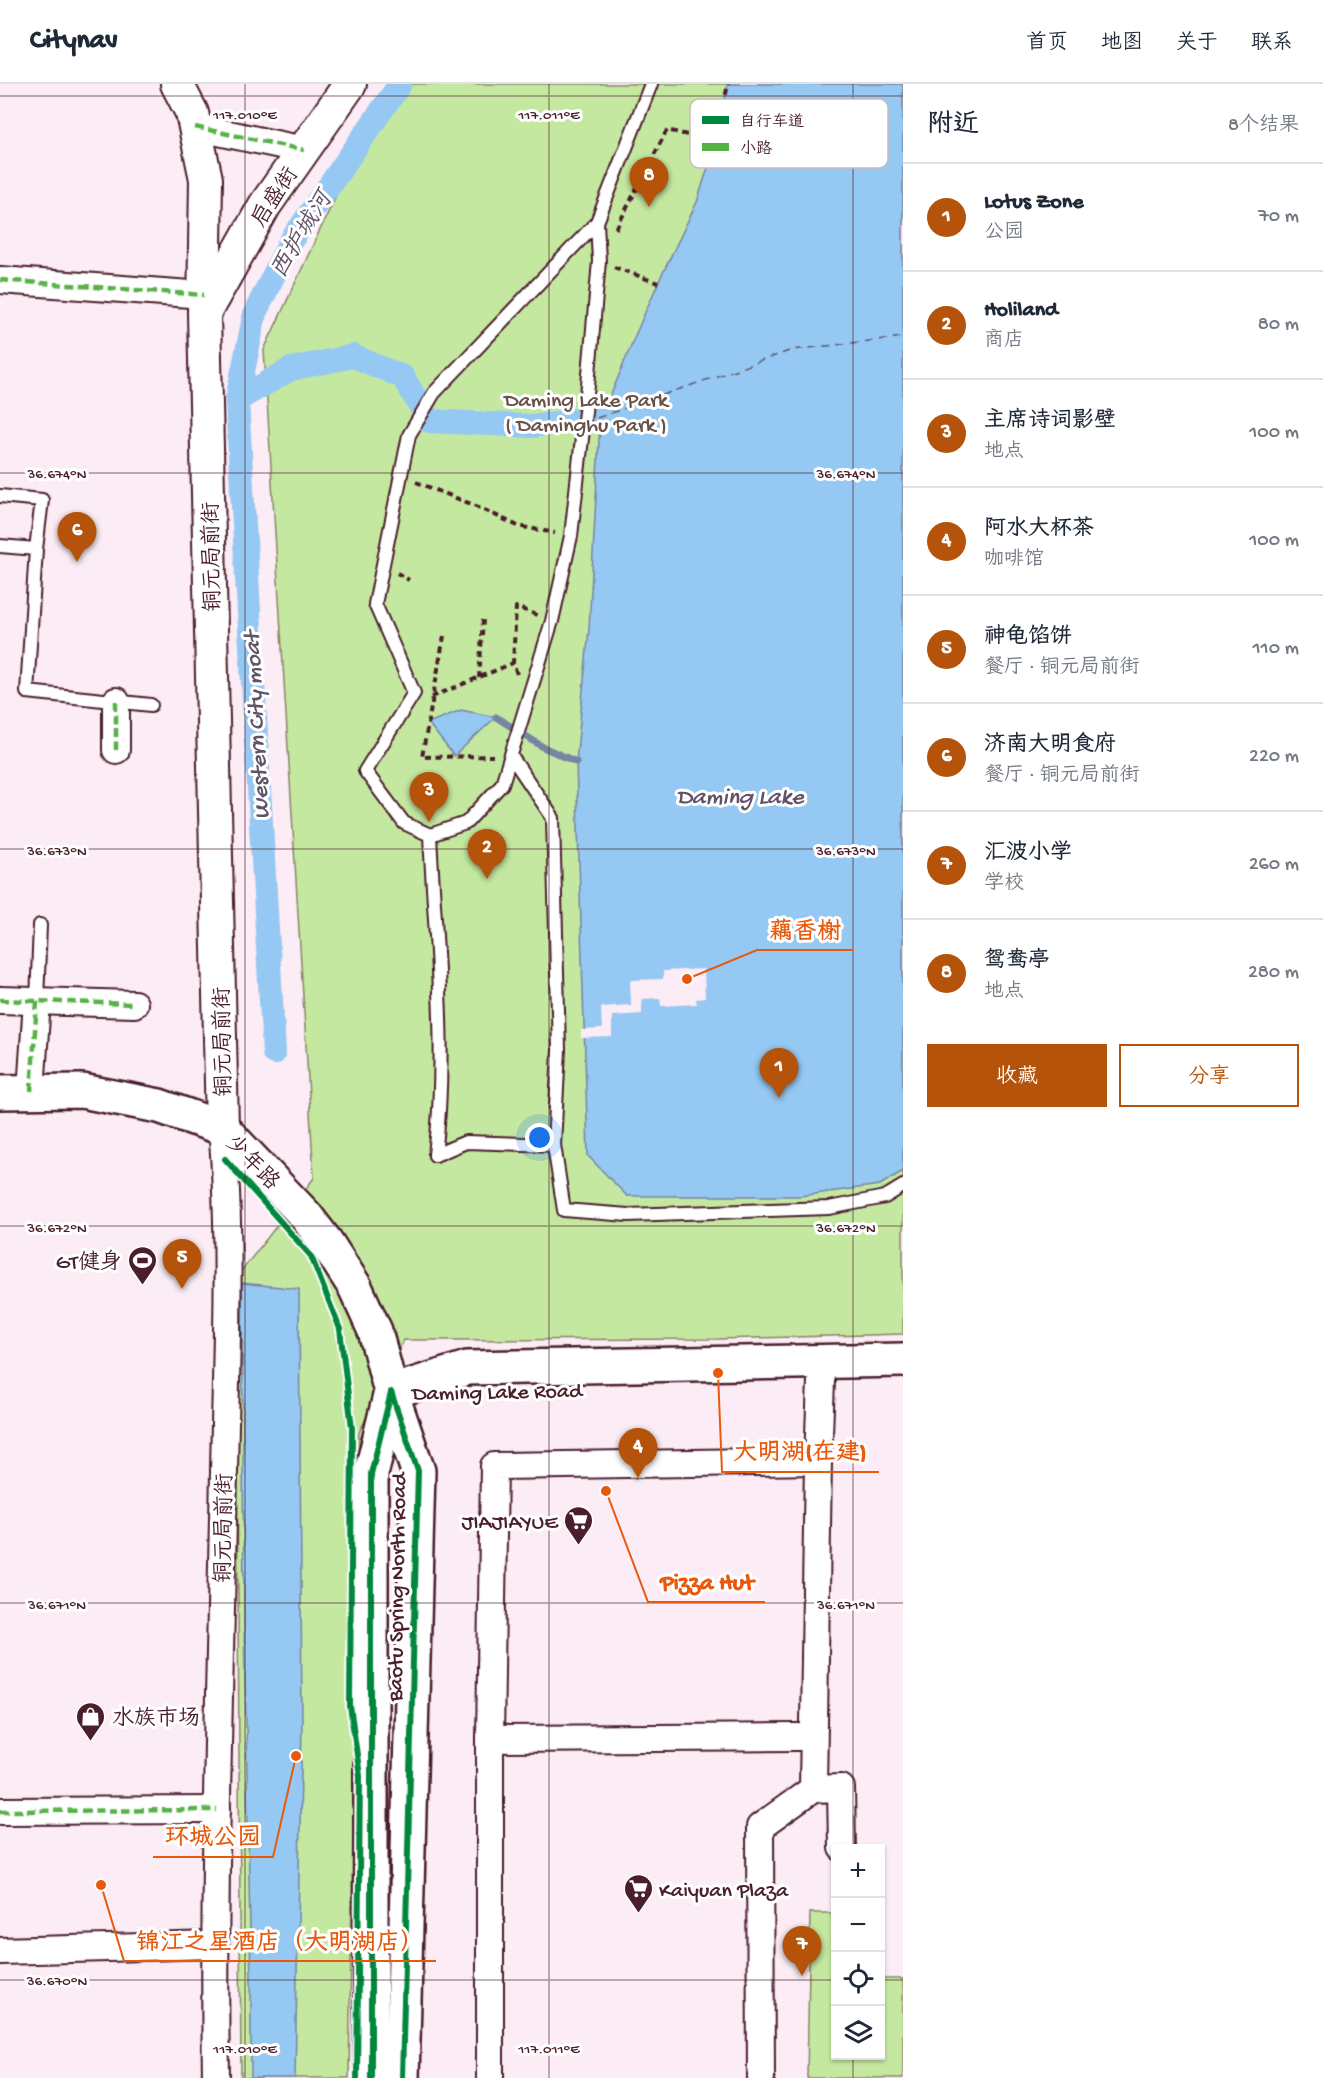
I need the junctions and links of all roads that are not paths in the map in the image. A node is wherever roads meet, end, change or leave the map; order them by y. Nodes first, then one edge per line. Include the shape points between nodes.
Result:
1 (177, 84) edge
2 (350, 84) edge
3 (651, 84) edge
4 (195, 127) junction
5 (304, 150) junction
6 (597, 222) junction
7 (0, 280) edge
8 (204, 304) junction
9 (0, 496) edge
10 (0, 546) edge
11 (36, 549) junction
12 (116, 701) junction
13 (151, 705) dead end
14 (116, 750) dead end
15 (512, 751) junction
16 (430, 835) junction
17 (40, 925) dead end
18 (0, 1000) edge
19 (36, 1001) junction
20 (134, 1004) dead end
21 (15, 1092) edge
22 (222, 1128) junction
23 (555, 1145) junction
24 (903, 1186) edge
25 (903, 1360) edge
26 (903, 1378) edge
27 (821, 1381) junction
28 (391, 1392) junction
29 (818, 1461) junction
30 (799, 1737) dead end
31 (490, 1739) junction
32 (813, 1790) junction
33 (217, 1810) junction
34 (0, 1811) edge
35 (842, 1844) edge
36 (215, 1945) junction
37 (0, 1951) edge
38 (216, 2078) edge
39 (371, 2078) edge
40 (402, 2078) edge
41 (490, 2078) edge
42 (761, 2078) edge

1 - 4 street, 铜元局前街
2 - 5 street, 启盛街
3 - 6 lane
4 - 5 street
4 - 8 street, 铜元局前街 via 206,179
5 - 8 street, 启盛街
6 - 15 lane via 599,261 571,536 552,621
6 - 16 lane via 434,393 409,435 375,604 414,693 365,771 405,823
7 - 8 street
8 - 22 street, 铜元局前街
9 - 11 lane via 42,500
10 - 11 lane
11 - 12 lane via 27,692
12 - 13 lane
12 - 14 street
15 - 16 lane via 502,784 466,823
15 - 23 lane via 553,818 559,1050
16 - 23 lane via 439,1024 435,1155 466,1142
17 - 19 lane
18 - 19 street
19 - 20 street
19 - 21 street
21 - 22 main road, 少年路 via 82,1091 159,1107
22 - 28 main road, 少年路 via 306,1216 332,1251 355,1287 375,1332
22 - 33 street, 铜元局前街 via 227,1275
23 - 24 lane via 564,1210 628,1215 829,1208 885,1197
25 - 28 main road, Daming Lake Road via 467,1368
26 - 27 main road, Daming Lake Road
27 - 28 main road, Daming Lake Road
27 - 29 street
28 - 39 main road, Baotu Spring North Road via 371,1474
28 - 40 main road, Baotu Spring North Road via 418,1471
29 - 31 street via 494,1466
29 - 32 street
30 - 31 street
31 - 41 street
32 - 35 street via 841,1788
32 - 42 street via 760,1827
33 - 34 street
33 - 36 street, 铜元局前街
36 - 37 street
36 - 38 street, 铜元局前街

